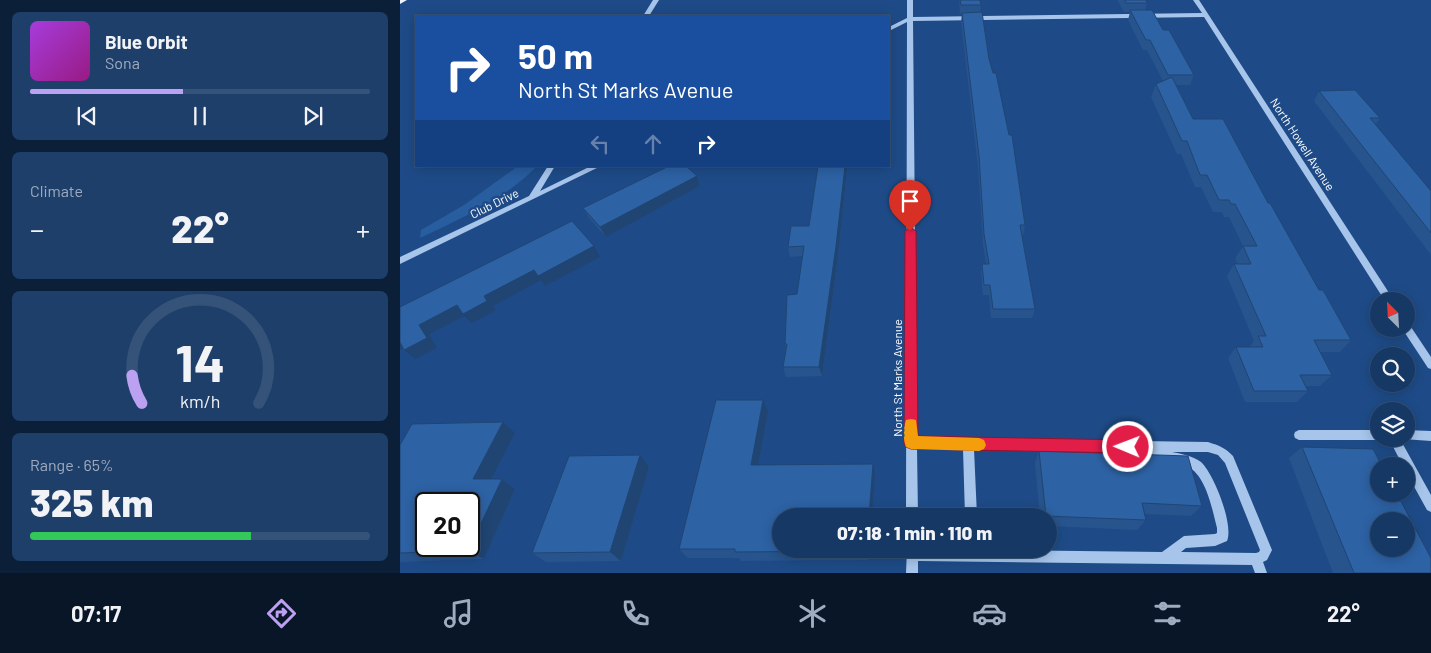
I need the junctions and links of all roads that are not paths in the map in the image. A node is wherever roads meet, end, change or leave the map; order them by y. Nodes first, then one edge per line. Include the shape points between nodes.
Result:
1 (656, 0) edge
2 (910, 0) edge
3 (1196, 0) edge
4 (647, 15) edge
5 (1205, 15) junction
6 (910, 19) junction
7 (890, 29) edge
8 (551, 167) edge
9 (596, 167) edge
10 (533, 197) junction
11 (400, 261) edge
12 (1384, 292) edge
13 (1413, 338) edge
14 (1431, 365) edge
15 (1299, 435) dead end
16 (1370, 435) edge
17 (1415, 435) edge
18 (1431, 436) edge
19 (911, 443) junction
20 (968, 445) junction
21 (1128, 447) junction
22 (1398, 447) edge
23 (1431, 506) edge
24 (912, 508) edge
25 (971, 508) edge
26 (1057, 554) edge
27 (1166, 556) junction
28 (912, 558) edge
29 (1256, 559) junction
30 (912, 573) edge
31 (1261, 573) edge

1 - 4 street
2 - 6 street, North St Marks Avenue
3 - 5 street, North Howell Avenue
5 - 6 street
5 - 12 street, North Howell Avenue
6 - 7 street
6 - 19 street, North St Marks Avenue
8 - 10 street
9 - 10 street, Club Drive
10 - 11 street, Club Drive
13 - 14 street
15 - 16 street
17 - 18 street
19 - 20 street
19 - 24 street, North St Marks Avenue
20 - 21 street
20 - 25 street
21 - 27 lane via 1190,462 1206,476 1223,537 1184,542
21 - 29 street via 1208,447 1221,452 1229,460 1266,550
22 - 23 street
26 - 27 street
27 - 29 street
28 - 30 street
29 - 31 street

